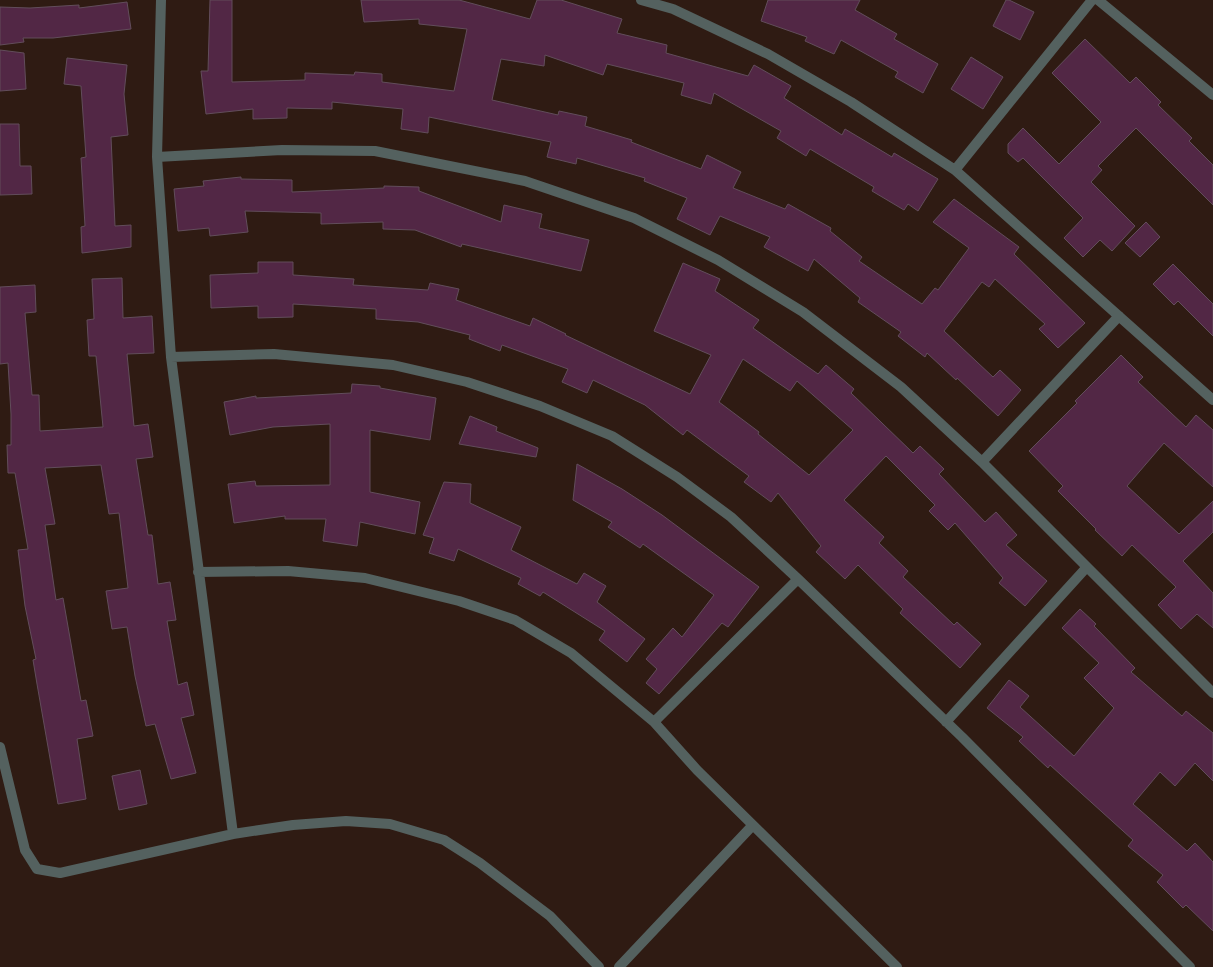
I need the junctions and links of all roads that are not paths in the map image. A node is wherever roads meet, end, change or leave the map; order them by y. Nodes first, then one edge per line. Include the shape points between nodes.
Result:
1 (161, 0) edge
2 (641, 0) edge
3 (1092, 0) edge
4 (1098, 0) edge
5 (1213, 94) edge
6 (157, 157) junction
7 (955, 170) junction
8 (1119, 316) junction
9 (171, 357) junction
10 (1213, 400) edge
11 (982, 462) junction
12 (1086, 568) junction
13 (198, 572) junction
14 (798, 579) junction
15 (1213, 693) edge
16 (654, 722) junction
17 (946, 722) junction
18 (0, 747) edge
19 (752, 826) junction
20 (233, 834) junction
21 (599, 967) edge
22 (619, 967) edge
23 (897, 967) edge
24 (1190, 967) edge

1 - 6 street
2 - 7 street via 673,9 768,54 852,102
3 - 7 street
4 - 5 street
6 - 9 street
6 - 11 street via 282,150 375,151 525,182 634,218 718,260 803,312 901,387
7 - 8 street
8 - 10 street
8 - 11 street
9 - 13 street
9 - 14 street via 274,354 393,365 467,382 540,406 612,436 677,477 731,517
11 - 12 street
12 - 15 street
12 - 17 street
13 - 16 street via 288,571 365,578 466,604 515,620 571,653
13 - 20 street
14 - 16 street
14 - 17 street
16 - 19 street
17 - 24 street
18 - 20 street via 25,850 37,869 60,874
19 - 22 street
19 - 23 street
20 - 21 street via 346,821 390,824 444,840 480,863 550,916

